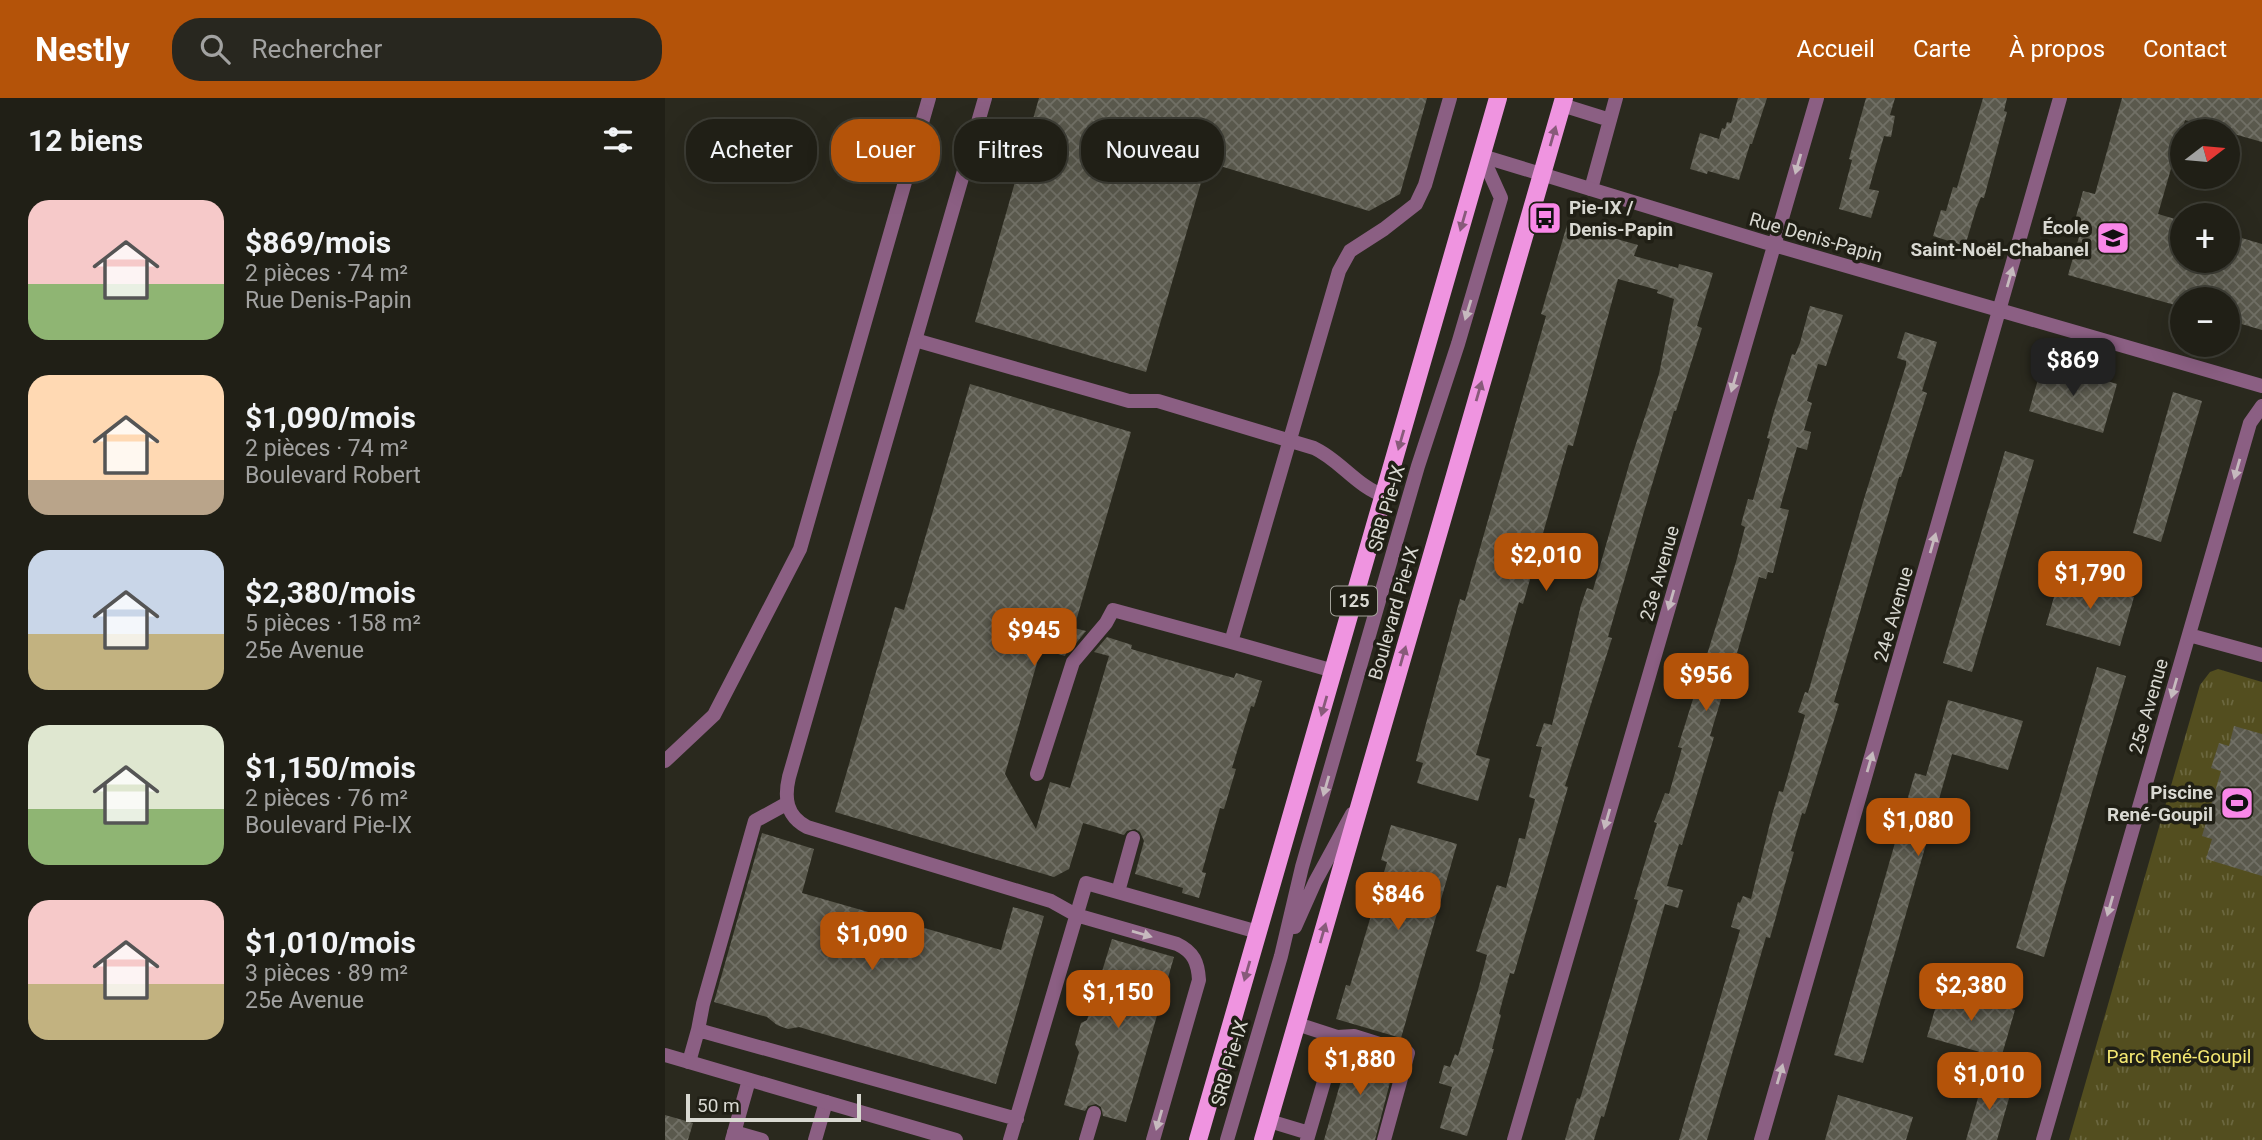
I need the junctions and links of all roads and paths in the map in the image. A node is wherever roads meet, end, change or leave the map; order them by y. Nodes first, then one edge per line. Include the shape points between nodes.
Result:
1 (929, 98) edge
2 (985, 98) edge
3 (1450, 98) edge
4 (1499, 98) edge
5 (1616, 98) edge
6 (1817, 98) edge
7 (2060, 98) edge
8 (1563, 101) edge
9 (1610, 120) junction
10 (1482, 156) junction
11 (1542, 174) junction
12 (1591, 189) junction
13 (1774, 245) junction
14 (2001, 309) junction
15 (915, 340) junction
16 (2262, 386) edge
17 (2262, 407) edge
18 (1288, 441) junction
19 (1385, 496) junction
20 (2189, 635) junction
21 (1231, 642) junction
22 (2262, 655) edge
23 (1334, 671) junction
24 (665, 761) edge
25 (1037, 774) dead end
26 (1364, 793) junction
27 (786, 804) junction
28 (1133, 838) dead end
29 (1118, 892) junction
30 (1076, 915) junction
31 (1258, 932) junction
32 (1281, 957) junction
33 (1297, 1024) junction
34 (698, 1030) junction
35 (1337, 1037) junction
36 (665, 1055) edge
37 (689, 1062) junction
38 (749, 1080) junction
39 (826, 1102) junction
40 (1094, 1113) dead end
41 (1017, 1119) junction
42 (1269, 1121) junction
43 (733, 1136) edge
44 (1308, 1137) edge
45 (762, 1140) edge
46 (815, 1140) edge
47 (956, 1140) edge
48 (1010, 1140) edge
49 (1086, 1140) edge
50 (1153, 1140) edge
51 (1198, 1140) edge
52 (1227, 1140) edge
53 (1263, 1140) edge
54 (1384, 1140) edge
55 (1514, 1140) edge
56 (1761, 1140) edge
57 (2043, 1140) edge

1 - 24 street via 800,549 715,715
2 - 15 street
3 - 18 street via 1416,204 1350,251 1342,262
4 - 10 main road, Boulevard Pie-IX / 125
5 - 9 street
6 -> 13 street, 23e Avenue
14 -> 7 street, 24e Avenue
8 - 9 street
11 -> 8 main road, Boulevard Pie-IX
9 - 12 street
10 - 11 street, Rue Denis-Papin
10 -> 19 main road, Boulevard Pie-IX / 125
10 -> 32 street, SRB Pie-IX via 1501,198 1418,466 1302,867
11 - 12 street, Rue Denis-Papin
26 -> 11 main road, Boulevard Pie-IX
12 - 13 street, Rue Denis-Papin
13 - 14 street, Rue Denis-Papin
13 -> 55 street, 23e Avenue
14 - 16 street, Rue Denis-Papin
56 -> 14 street, 24e Avenue
15 - 18 street via 1129,401 1158,401
15 - 27 street via 785,791
17 -> 20 street, 25e Avenue via 2250,423
18 - 19 street via 1322,452
18 - 21 street
19 - 23 main road, Boulevard Pie-IX / 125
20 - 22 street
20 -> 57 street, 25e Avenue
21 - 23 street
21 - 25 street via 1113,610 1073,662
23 -> 31 main road, Boulevard Pie-IX / 125
26 - 32 street, SRB Pie-IX via 1315,882
33 -> 26 main road, Boulevard Pie-IX
27 - 30 street via 807,827 1051,901
27 - 34 street via 755,821
28 - 29 street
29 - 30 street via 1086,883
29 - 31 street
30 - 41 street
30 -> 50 street via 1177,944 1196,960 1199,981
31 -> 51 main road, Boulevard Pie-IX / 125
32 - 52 street, SRB Pie-IX
33 - 35 street
33 - 42 main road, Boulevard Pie-IX
34 - 37 street
34 - 41 street
35 - 44 street
35 - 54 street via 1354,1036 1408,1053
36 - 37 street
37 - 38 street
38 - 39 street
38 - 43 street
39 - 46 street
39 - 47 street
40 - 49 street
41 - 48 street
42 - 44 street
42 - 53 main road, Boulevard Pie-IX
43 - 45 street

